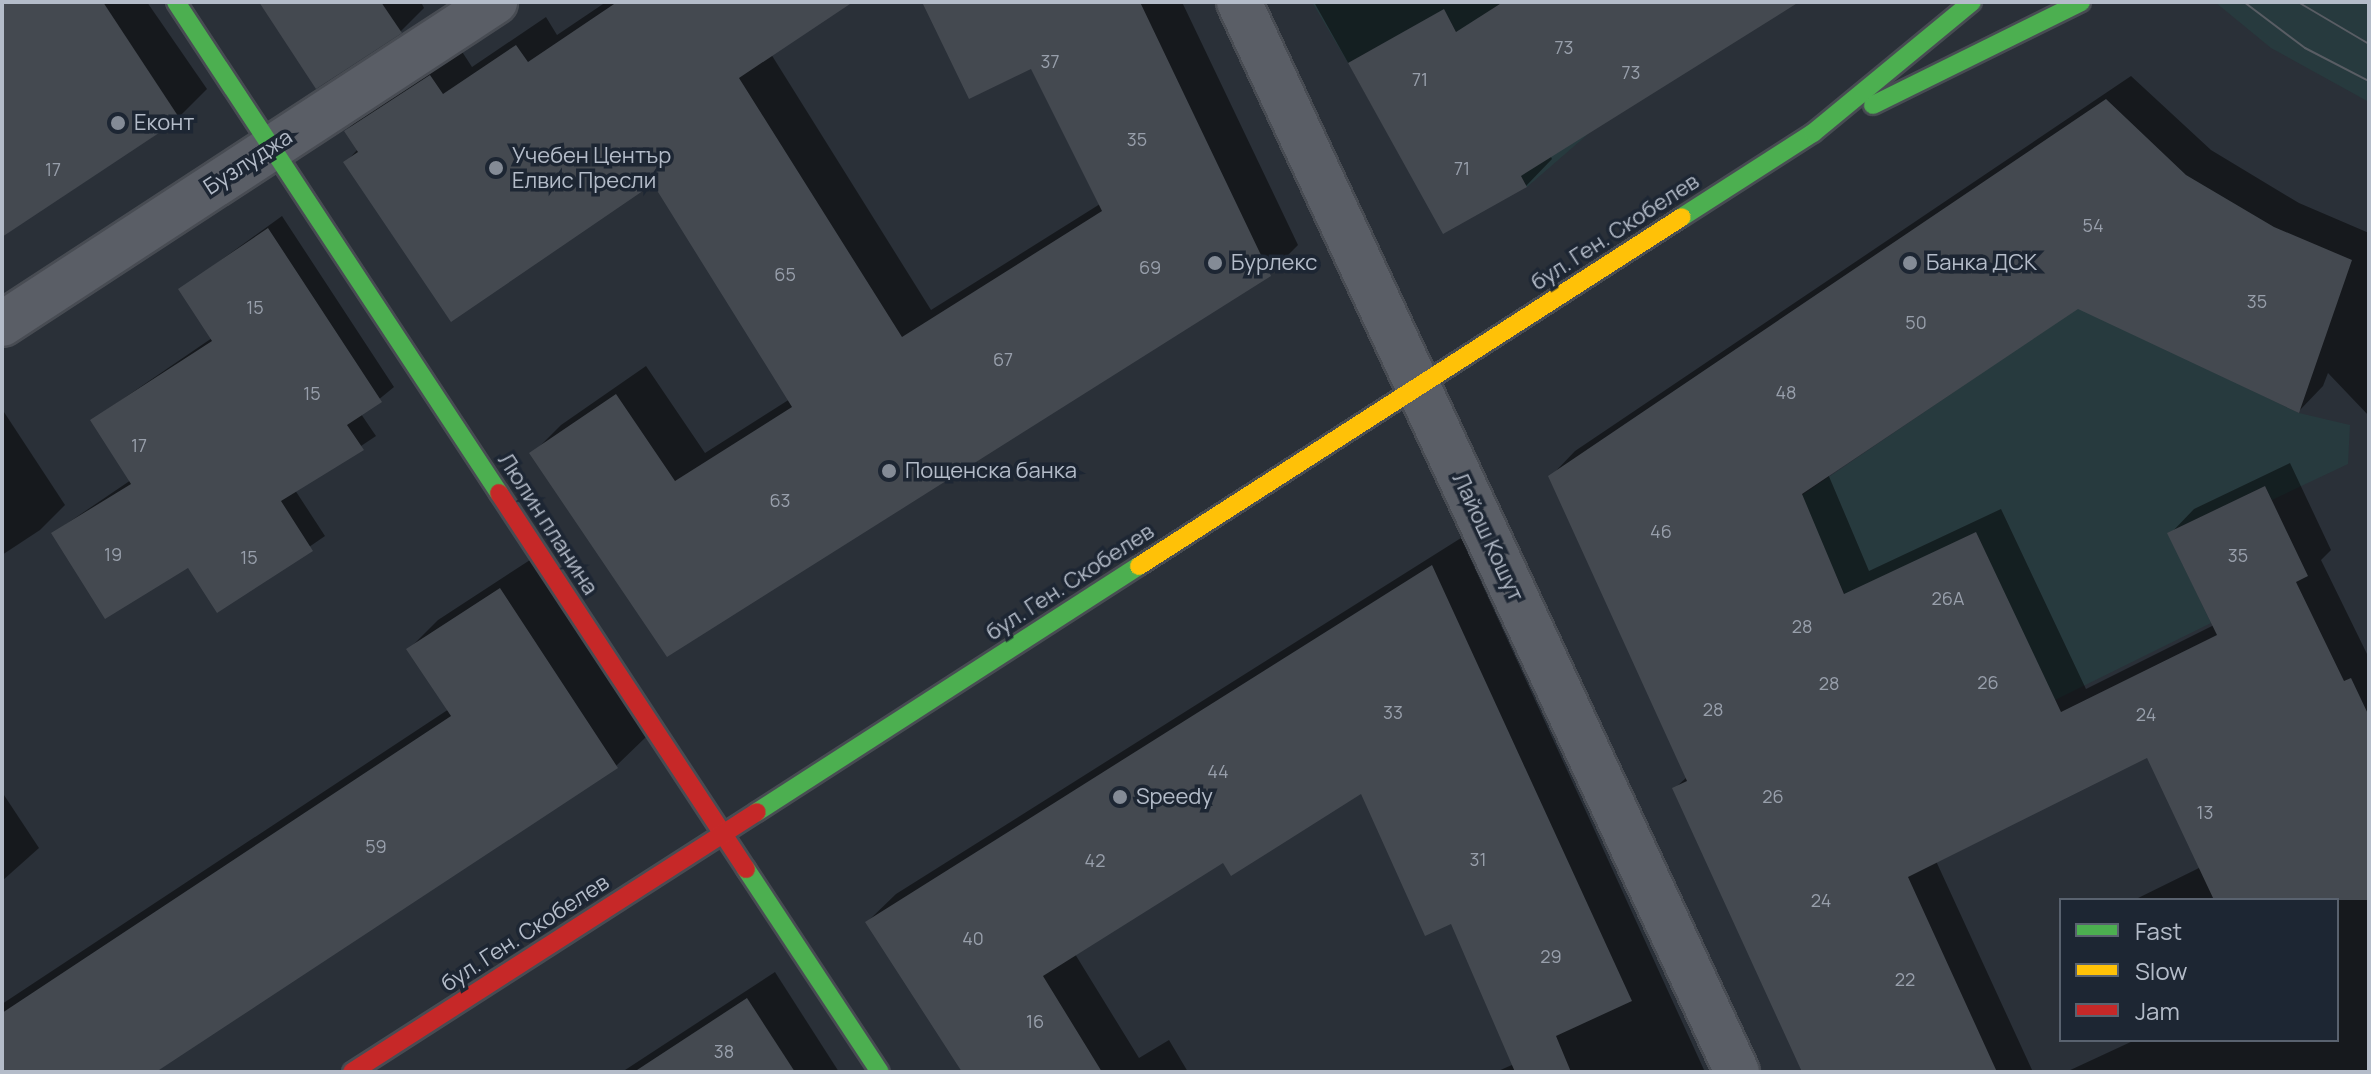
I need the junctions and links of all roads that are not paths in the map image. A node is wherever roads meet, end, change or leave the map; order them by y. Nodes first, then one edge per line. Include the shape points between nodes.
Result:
1 (176, 2) edge
2 (495, 2) edge
3 (1239, 2) edge
4 (1972, 2) edge
5 (2081, 2) edge
6 (1813, 133) junction
7 (270, 147) junction
8 (2, 324) edge
9 (1419, 386) junction
10 (723, 833) junction
11 (352, 1072) edge
12 (880, 1072) edge
13 (1737, 1072) edge

1 - 7 main road, Люлин планина
2 - 7 street, Бузлуджа
3 - 9 street, Лайош Кошут
4 - 6 main road, бул. Ген. Скобелев
5 - 6 main road, бул. Ген. Скобелев
6 - 9 main road, бул. Ген. Скобелев
7 - 8 street, Бузлуджа
7 - 10 main road, Люлин планина
9 - 10 main road, бул. Ген. Скобелев
9 - 13 street, Лайош Кошут
10 - 11 main road, бул. Ген. Скобелев
10 - 12 main road, Люлин планина

